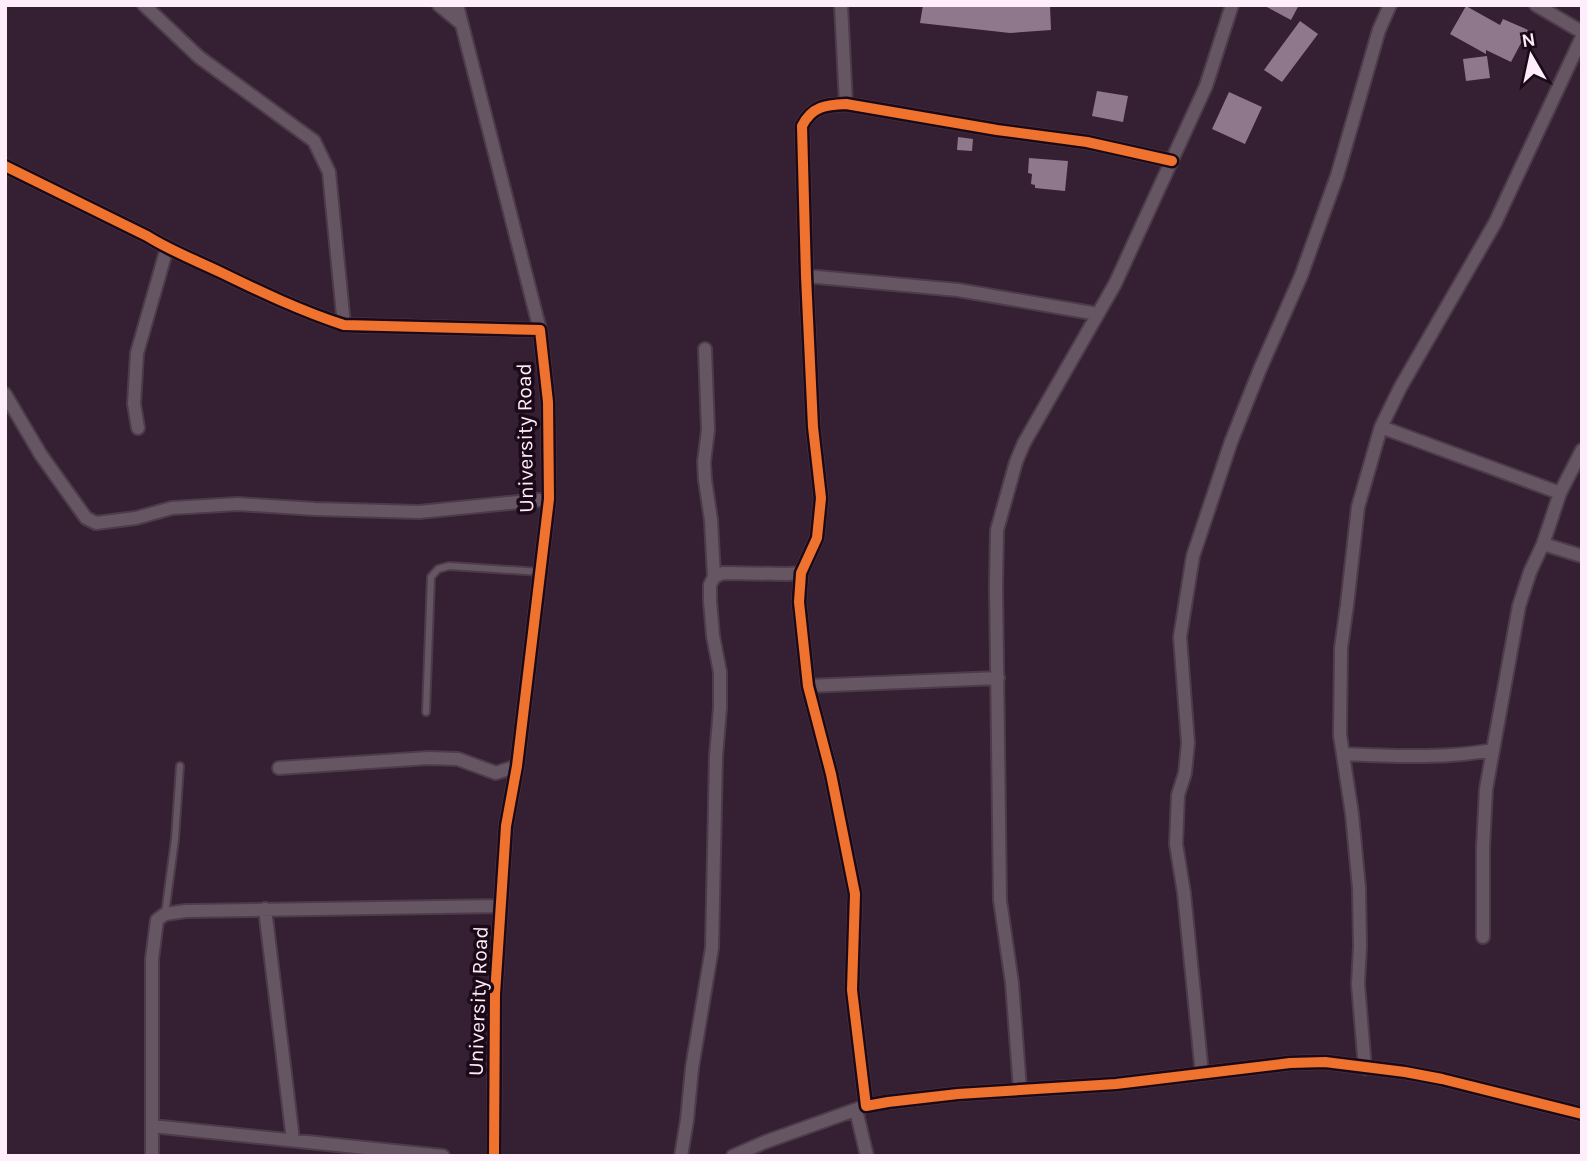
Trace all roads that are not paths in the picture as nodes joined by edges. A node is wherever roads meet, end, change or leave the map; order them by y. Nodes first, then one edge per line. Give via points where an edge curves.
1 (144, 5) edge
2 (439, 5) edge
3 (457, 5) edge
4 (841, 5) edge
5 (1390, 5) edge
6 (1536, 5) edge
7 (1227, 7) edge
8 (462, 24) junction
9 (1582, 34) edge
10 (846, 104) junction
11 (1172, 161) junction
12 (5, 166) edge
13 (167, 248) junction
14 (806, 276) junction
15 (1098, 314) junction
16 (344, 325) junction
17 (540, 330) junction
18 (705, 349) dead end
19 (5, 394) edge
20 (1381, 427) junction
21 (138, 428) dead end
22 (1582, 450) edge
23 (1560, 492) junction
24 (550, 499) junction
25 (1543, 544) junction
26 (1582, 556) edge
27 (541, 572) junction
28 (801, 573) junction
29 (714, 577) junction
30 (998, 678) junction
31 (808, 686) junction
32 (426, 712) dead end
33 (1493, 750) junction
34 (1343, 754) junction
35 (180, 766) dead end
36 (517, 766) junction
37 (279, 768) dead end
38 (500, 906) junction
39 (265, 909) junction
40 (165, 914) junction
41 (1483, 937) dead end
42 (1365, 1068) junction
43 (1202, 1074) junction
44 (1020, 1089) junction
45 (861, 1108) junction
46 (1582, 1114) edge
47 (152, 1126) junction
48 (293, 1140) junction
49 (355, 1151) edge
50 (152, 1156) edge
51 (443, 1156) edge
52 (494, 1156) edge
53 (681, 1156) edge
54 (733, 1156) edge
55 (867, 1156) edge

1 - 16 street via 199,57 314,141 329,172
2 - 8 street
3 - 8 street, University Road
4 - 10 street
5 - 43 street via 1337,176 1236,430 1193,556 1180,637 1188,743 1178,795 1176,844
6 - 9 street
7 - 11 street via 1206,86
8 - 17 street, University Road
9 - 20 street via 1495,223
10 - 11 street via 1087,142
10 - 14 street via 816,109 802,126
11 - 15 street
12 - 13 street
13 - 16 street via 282,302
13 - 21 street via 137,353 134,404
14 - 15 street via 958,290
14 - 28 street via 821,498 817,538
15 - 30 street via 1024,443 1003,506 997,530
16 - 17 street
17 - 24 street, University Road via 548,402
18 - 29 street via 708,430 704,462
19 - 24 street via 41,455 86,518 96,523 172,509 238,504 419,512
20 - 23 street
20 - 34 street via 1358,507 1341,648
22 - 23 street
23 - 25 street
24 - 27 street, University Road
25 - 26 street
25 - 33 street via 1520,606
27 - 32 lane via 449,566 431,576
27 - 36 street, University Road
28 - 29 street via 723,573
28 - 31 street via 799,602
29 - 53 street via 710,601 720,708 712,948
30 - 31 street
30 - 44 street via 1000,900
31 - 45 street via 855,894 852,990
33 - 34 street via 1422,757
33 - 41 street via 1486,789
34 - 42 street via 1359,888
35 - 40 lane
36 - 37 street via 496,774 458,759 429,758
36 - 38 street, University Road via 506,826
38 - 39 street
38 - 52 street, University Road
39 - 40 street
39 - 48 street
40 - 47 street via 157,920 152,959
42 - 43 street via 1290,1063
42 - 46 street via 1443,1079
43 - 44 street
44 - 45 street via 915,1098
45 - 54 street
45 - 55 street
47 - 48 street
47 - 50 street
48 - 49 street
49 - 51 street

